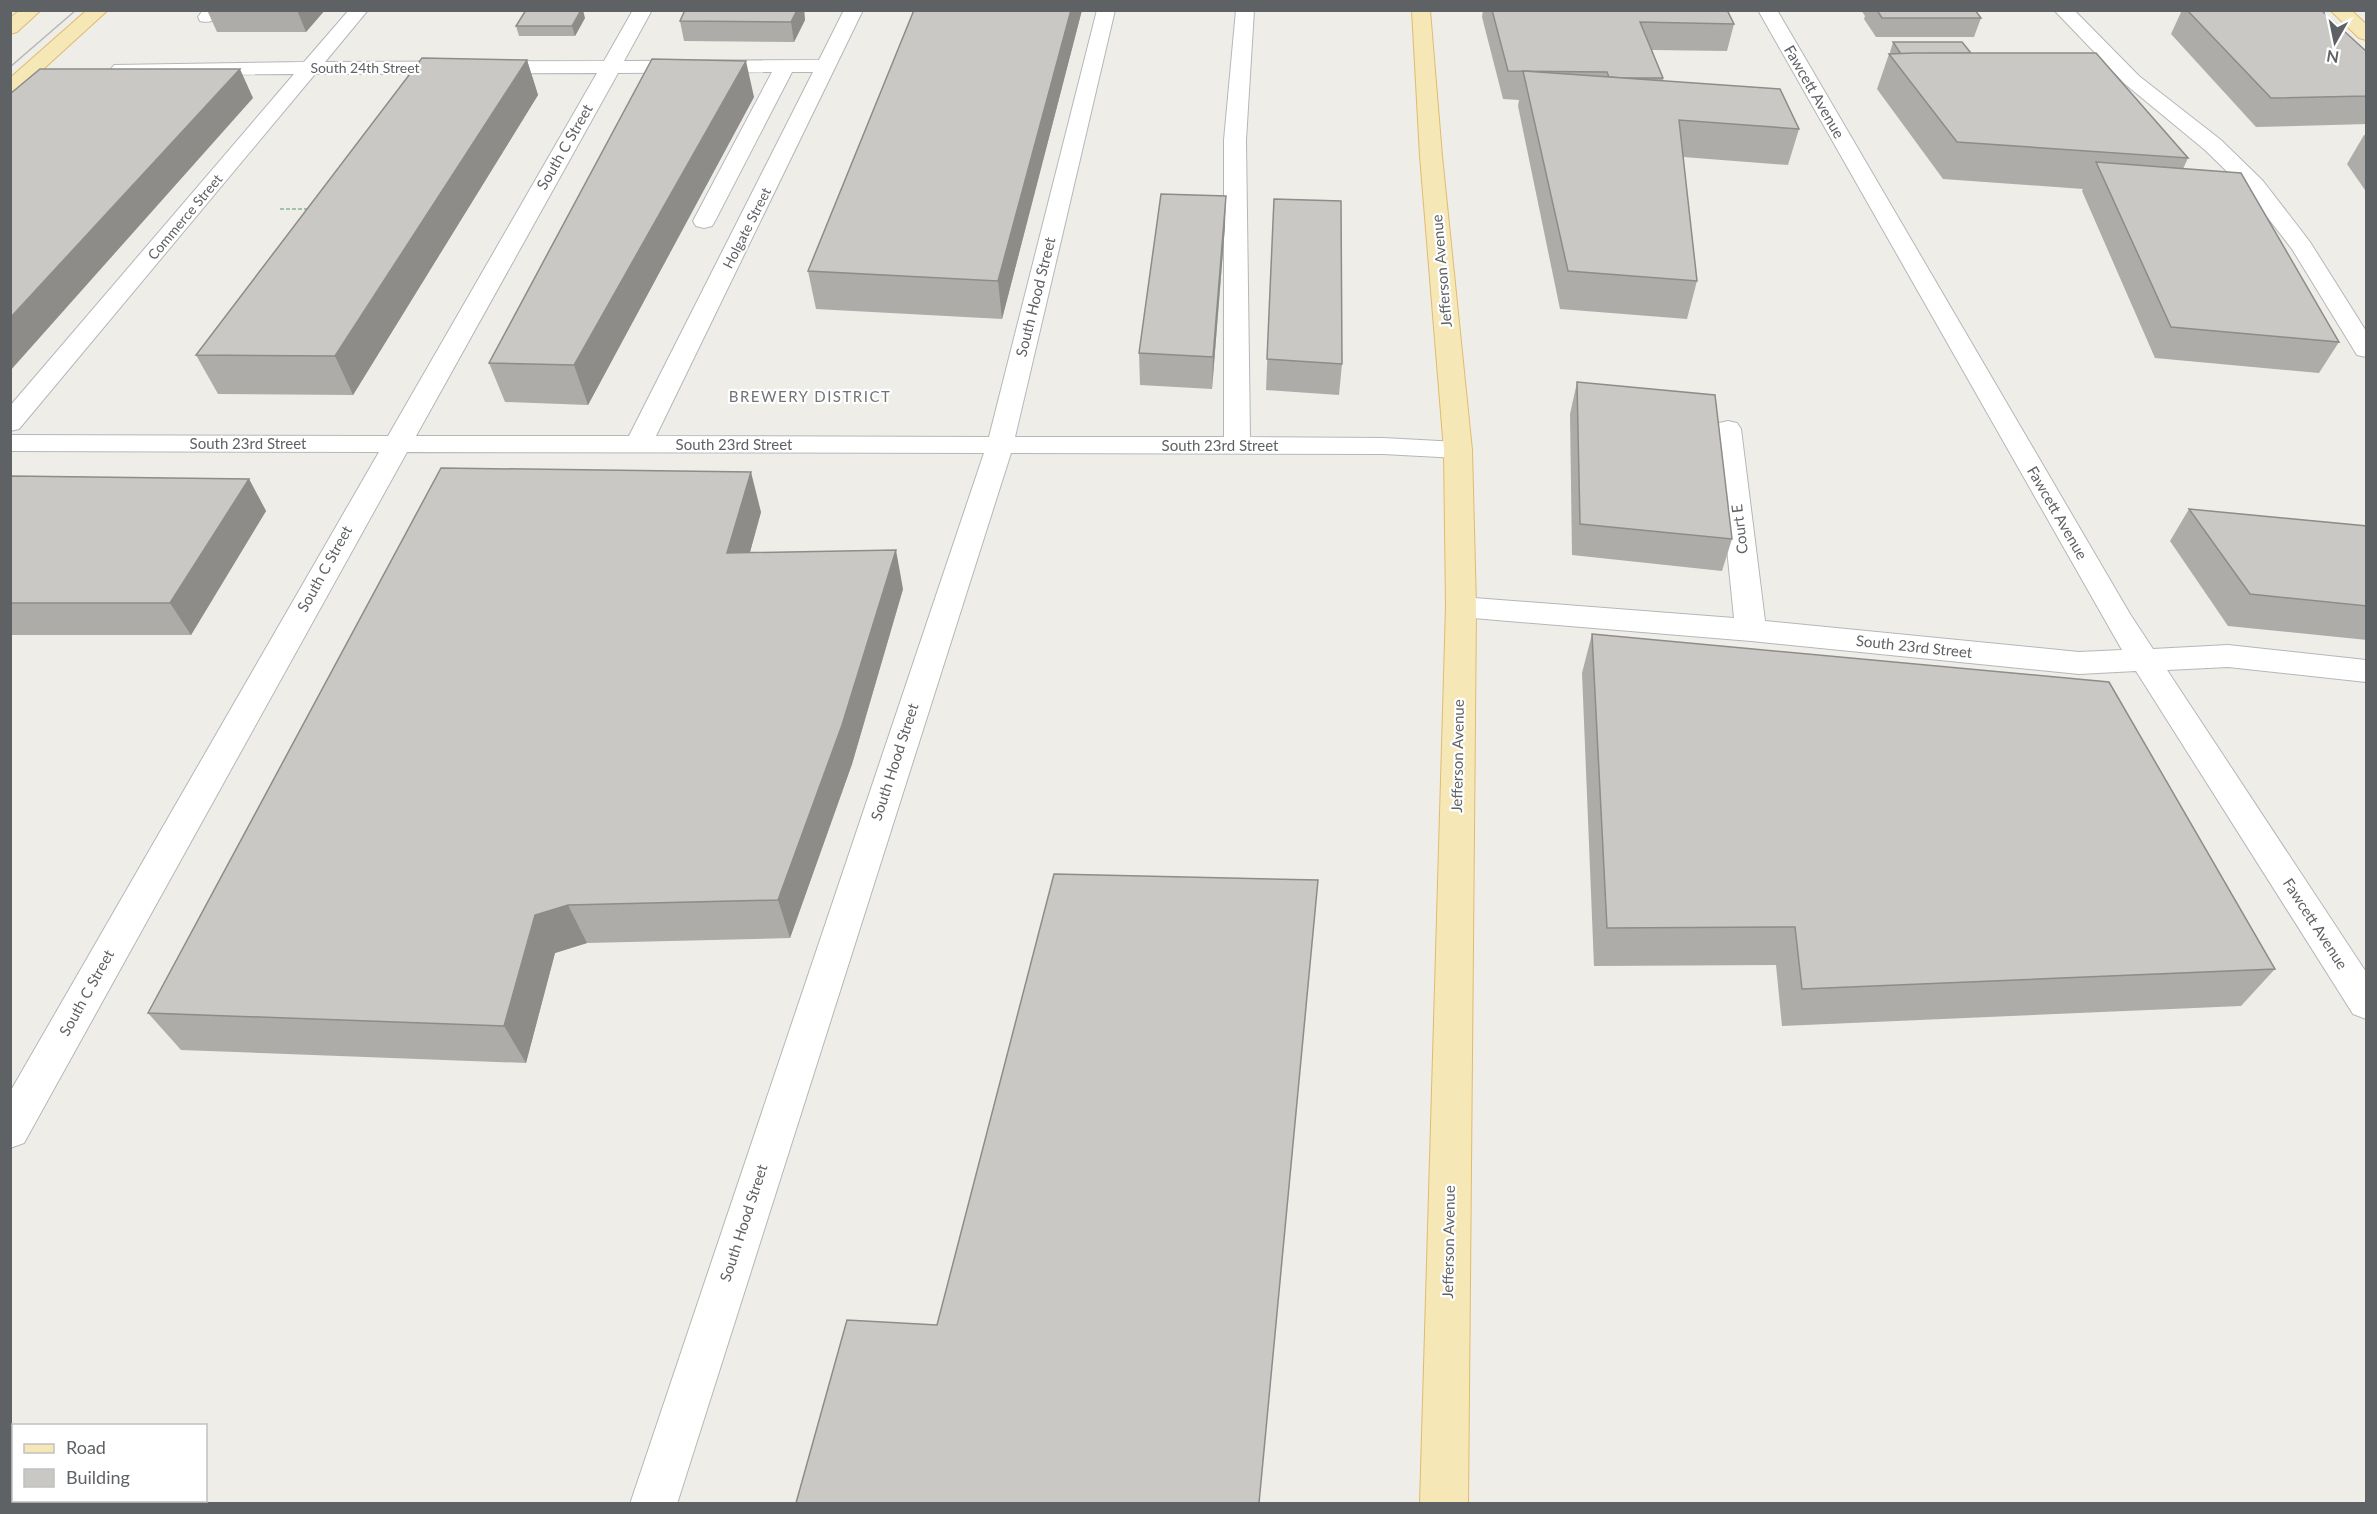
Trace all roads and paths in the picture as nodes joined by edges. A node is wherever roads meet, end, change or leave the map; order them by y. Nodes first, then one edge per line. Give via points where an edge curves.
1 (32, 10) edge
2 (99, 10) edge
3 (359, 10) edge
4 (643, 10) edge
5 (854, 10) edge
6 (1106, 10) edge
7 (1245, 10) edge
8 (1421, 10) edge
9 (1767, 10) edge
10 (2063, 10) edge
11 (2339, 10) edge
12 (10, 28) edge
13 (2367, 34) edge
14 (828, 66) junction
15 (610, 67) junction
16 (785, 67) junction
17 (10, 69) edge
18 (33, 69) junction
19 (64, 69) edge
20 (96, 69) edge
21 (310, 69) junction
22 (10, 89) edge
23 (280, 209) dead end
24 (317, 209) edge
25 (705, 221) dead end
26 (2367, 350) edge
27 (10, 423) edge
28 (1728, 429) dead end
29 (10, 443) edge
30 (396, 444) junction
31 (638, 445) junction
32 (1000, 445) junction
33 (1237, 446) junction
34 (1458, 450) junction
35 (1461, 607) junction
36 (1751, 630) junction
37 (2145, 660) junction
38 (2367, 671) edge
39 (2367, 1004) edge
40 (10, 1130) edge
41 (653, 1503) edge
42 (1444, 1503) edge

1 - 12 main road
2 - 18 main road
3 - 21 street, Commerce Street
4 - 15 street, South C Street
5 - 14 street, Holgate Street
6 - 32 street, South Hood Street
7 - 33 street via 1235,140
8 - 34 main road, Jefferson Avenue
9 - 37 street, Fawcett Avenue
10 - 26 street via 2132,80 2213,145 2255,186 2302,247
11 - 13 main road
14 - 16 street, South 24th Street
14 - 31 street, Holgate Street
15 - 16 street, South 24th Street
15 - 21 street, South 24th Street
15 - 30 street, South C Street
16 - 25 street
17 - 18 main road
18 - 19 street
18 - 22 main road
20 - 21 street, South 24th Street
21 - 27 street, Commerce Street
23 - 24 path
28 - 36 street, Court E
29 - 30 street, South 23rd Street
30 - 31 street, South 23rd Street
30 - 40 street, South C Street
31 - 32 street, South 23rd Street
32 - 33 street, South 23rd Street
32 - 41 street, South Hood Street
33 - 34 street, South 23rd Street
34 - 35 main road, Jefferson Avenue
35 - 36 street, South 23rd Street
35 - 42 main road, Jefferson Avenue
36 - 37 street, South 23rd Street via 2062,662
37 - 38 street, South 23rd Street via 2228,656
37 - 39 street, Fawcett Avenue

